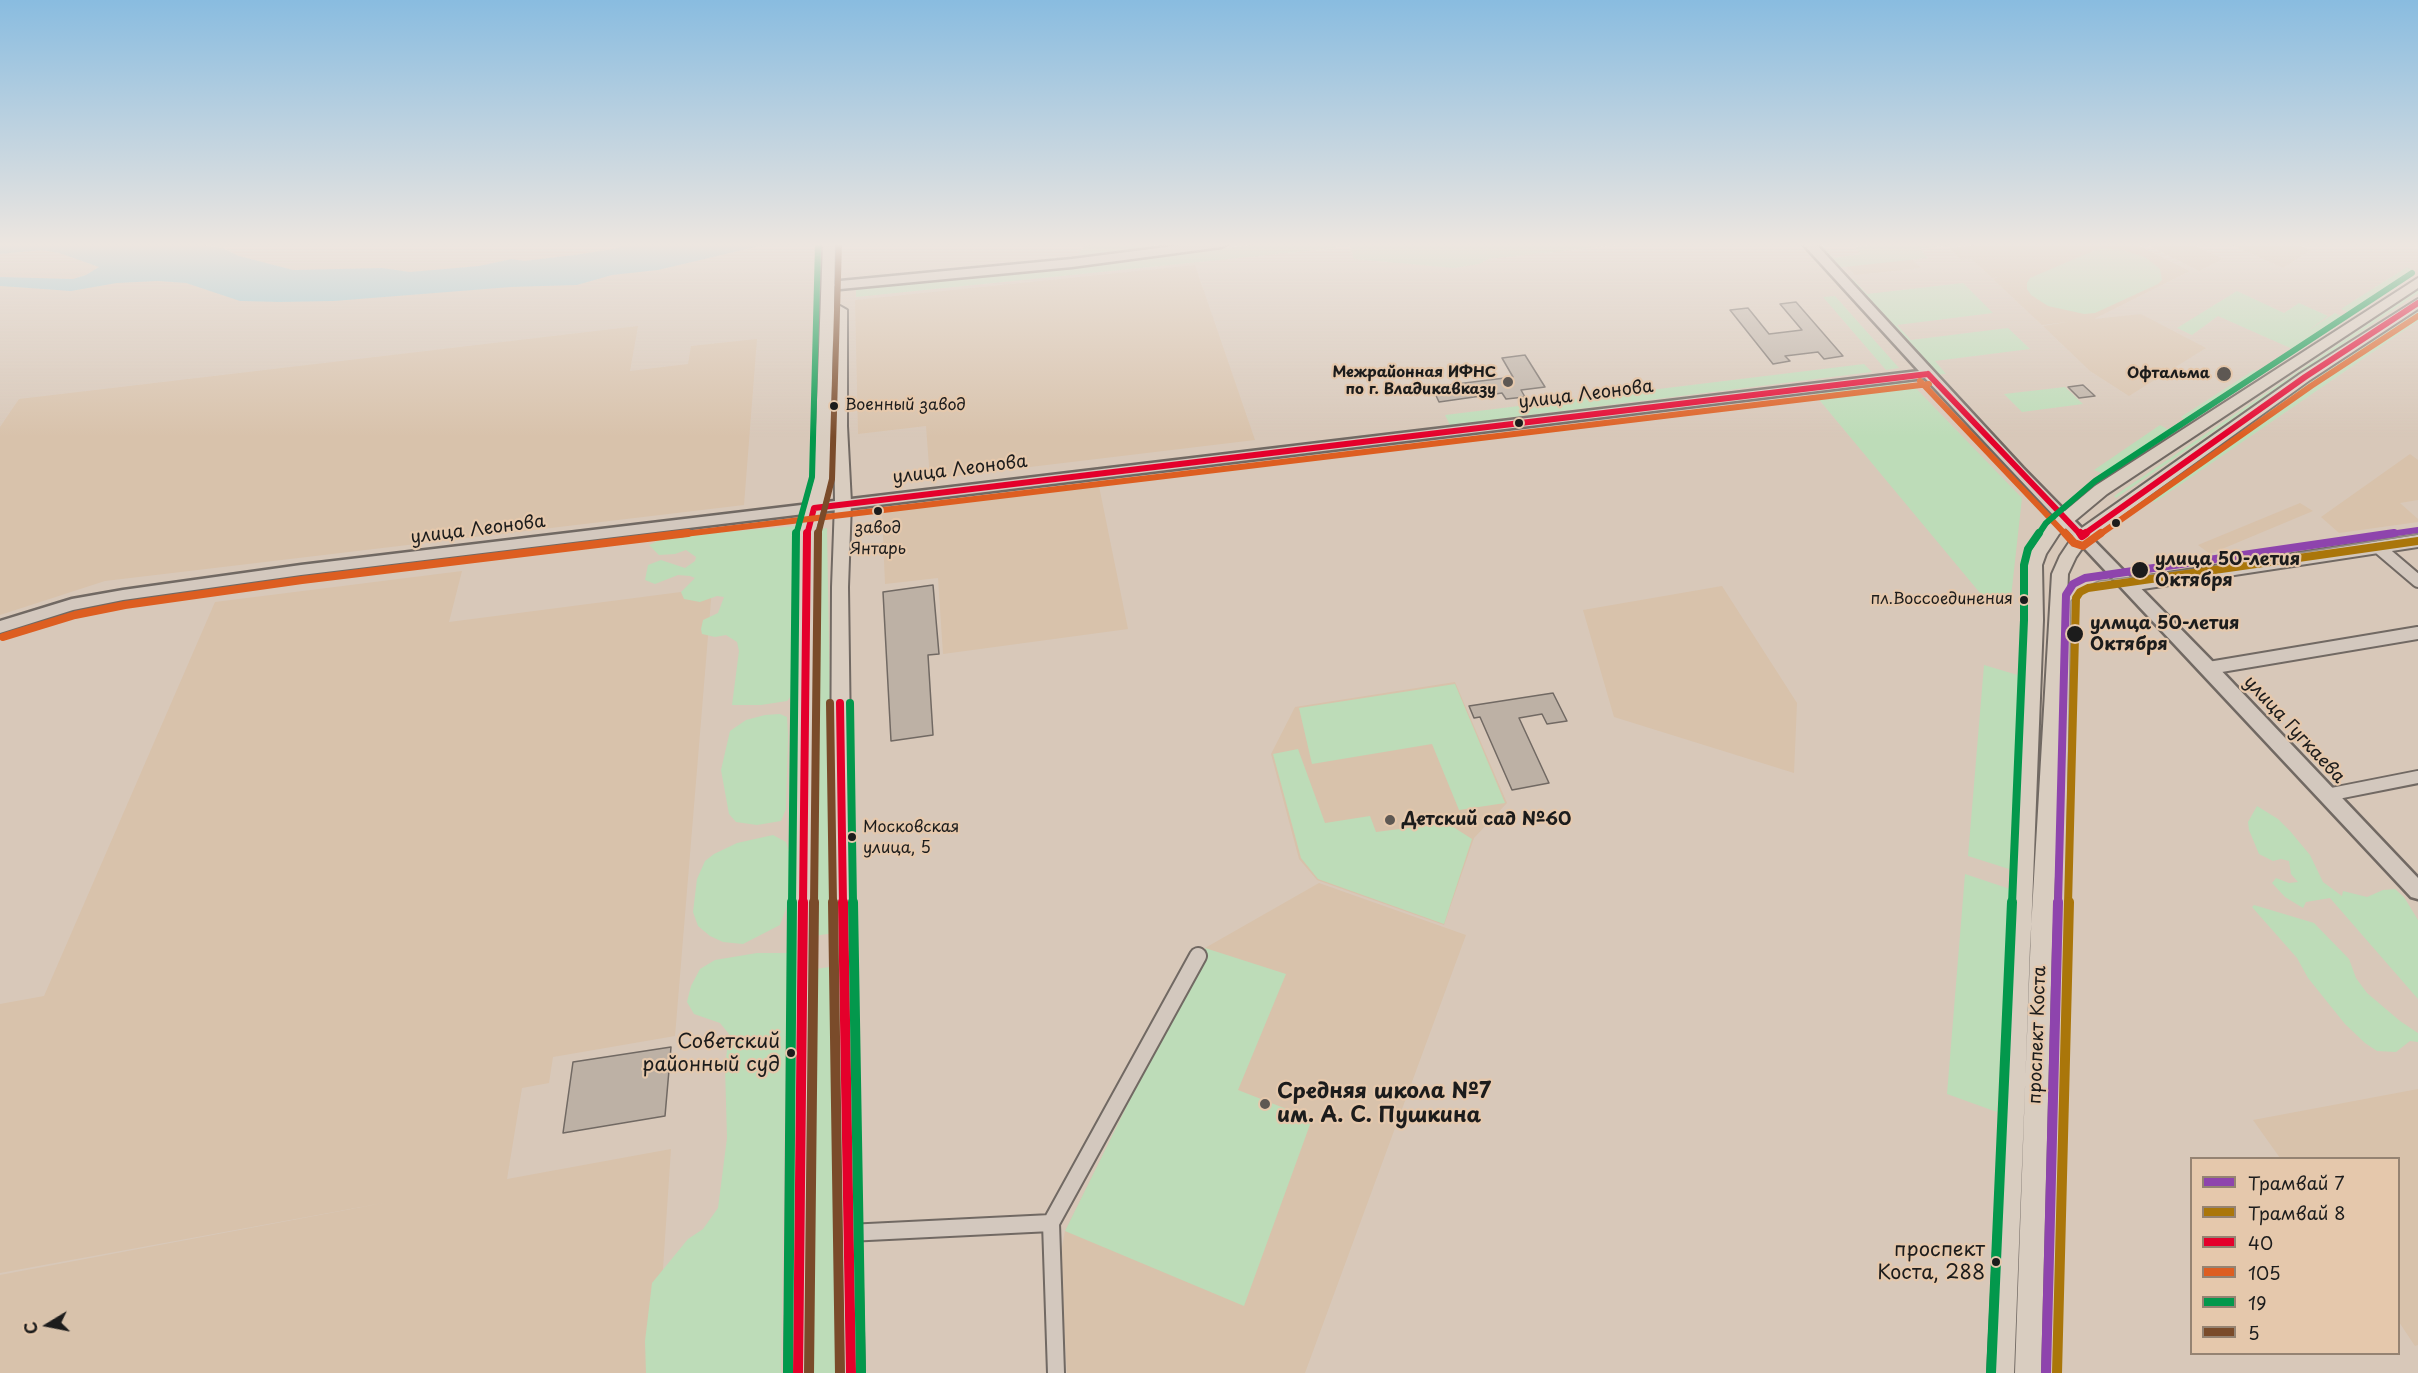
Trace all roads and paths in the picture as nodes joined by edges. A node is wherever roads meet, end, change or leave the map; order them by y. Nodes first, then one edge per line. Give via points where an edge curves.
1 (827, 308) edge
2 (840, 308) edge
3 (1868, 308) edge
4 (2378, 308) edge
5 (2410, 308) edge
6 (1929, 374) junction
7 (843, 503) junction
8 (814, 508) junction
9 (2066, 518) junction
10 (2082, 536) junction
11 (2418, 541) edge
12 (2378, 547) junction
13 (2418, 581) edge
14 (2129, 585) junction
15 (0, 627) edge
16 (2418, 633) edge
17 (2209, 668) junction
18 (2418, 777) edge
19 (2327, 795) junction
20 (2418, 891) edge
21 (1198, 956) dead end
22 (1051, 1223) junction
23 (849, 1233) junction
24 (798, 1373) edge
25 (851, 1373) edge
26 (1056, 1373) edge
27 (2001, 1373) edge
28 (2028, 1373) edge

1 - 8 main road via 822,480
2 - 7 main road
3 - 6 street
4 - 9 main road, проспект Коста via 2101,490
5 - 10 main road, проспект Коста via 2305,377
6 - 7 street, улица Леонова
6 - 9 street
7 - 8 street, улица Леонова
7 - 23 main road via 841,812
8 - 15 street, улица Леонова via 123,595 72,605
8 - 24 main road via 807,532
9 - 10 street, улица Гугкаева
9 - 27 main road, проспект Коста via 2046,538 2034,564
10 - 14 street, улица Гугкаева
10 - 28 main road, проспект Коста via 2060,574 2059,588 2041,946
11 - 12 street
12 - 13 street
12 - 14 street
14 - 17 street, улица Гугкаева
16 - 17 street
17 - 19 street, улица Гугкаева
18 - 19 street
19 - 20 street, улица Гугкаева
21 - 22 street
22 - 23 street
22 - 26 street
23 - 25 main road

